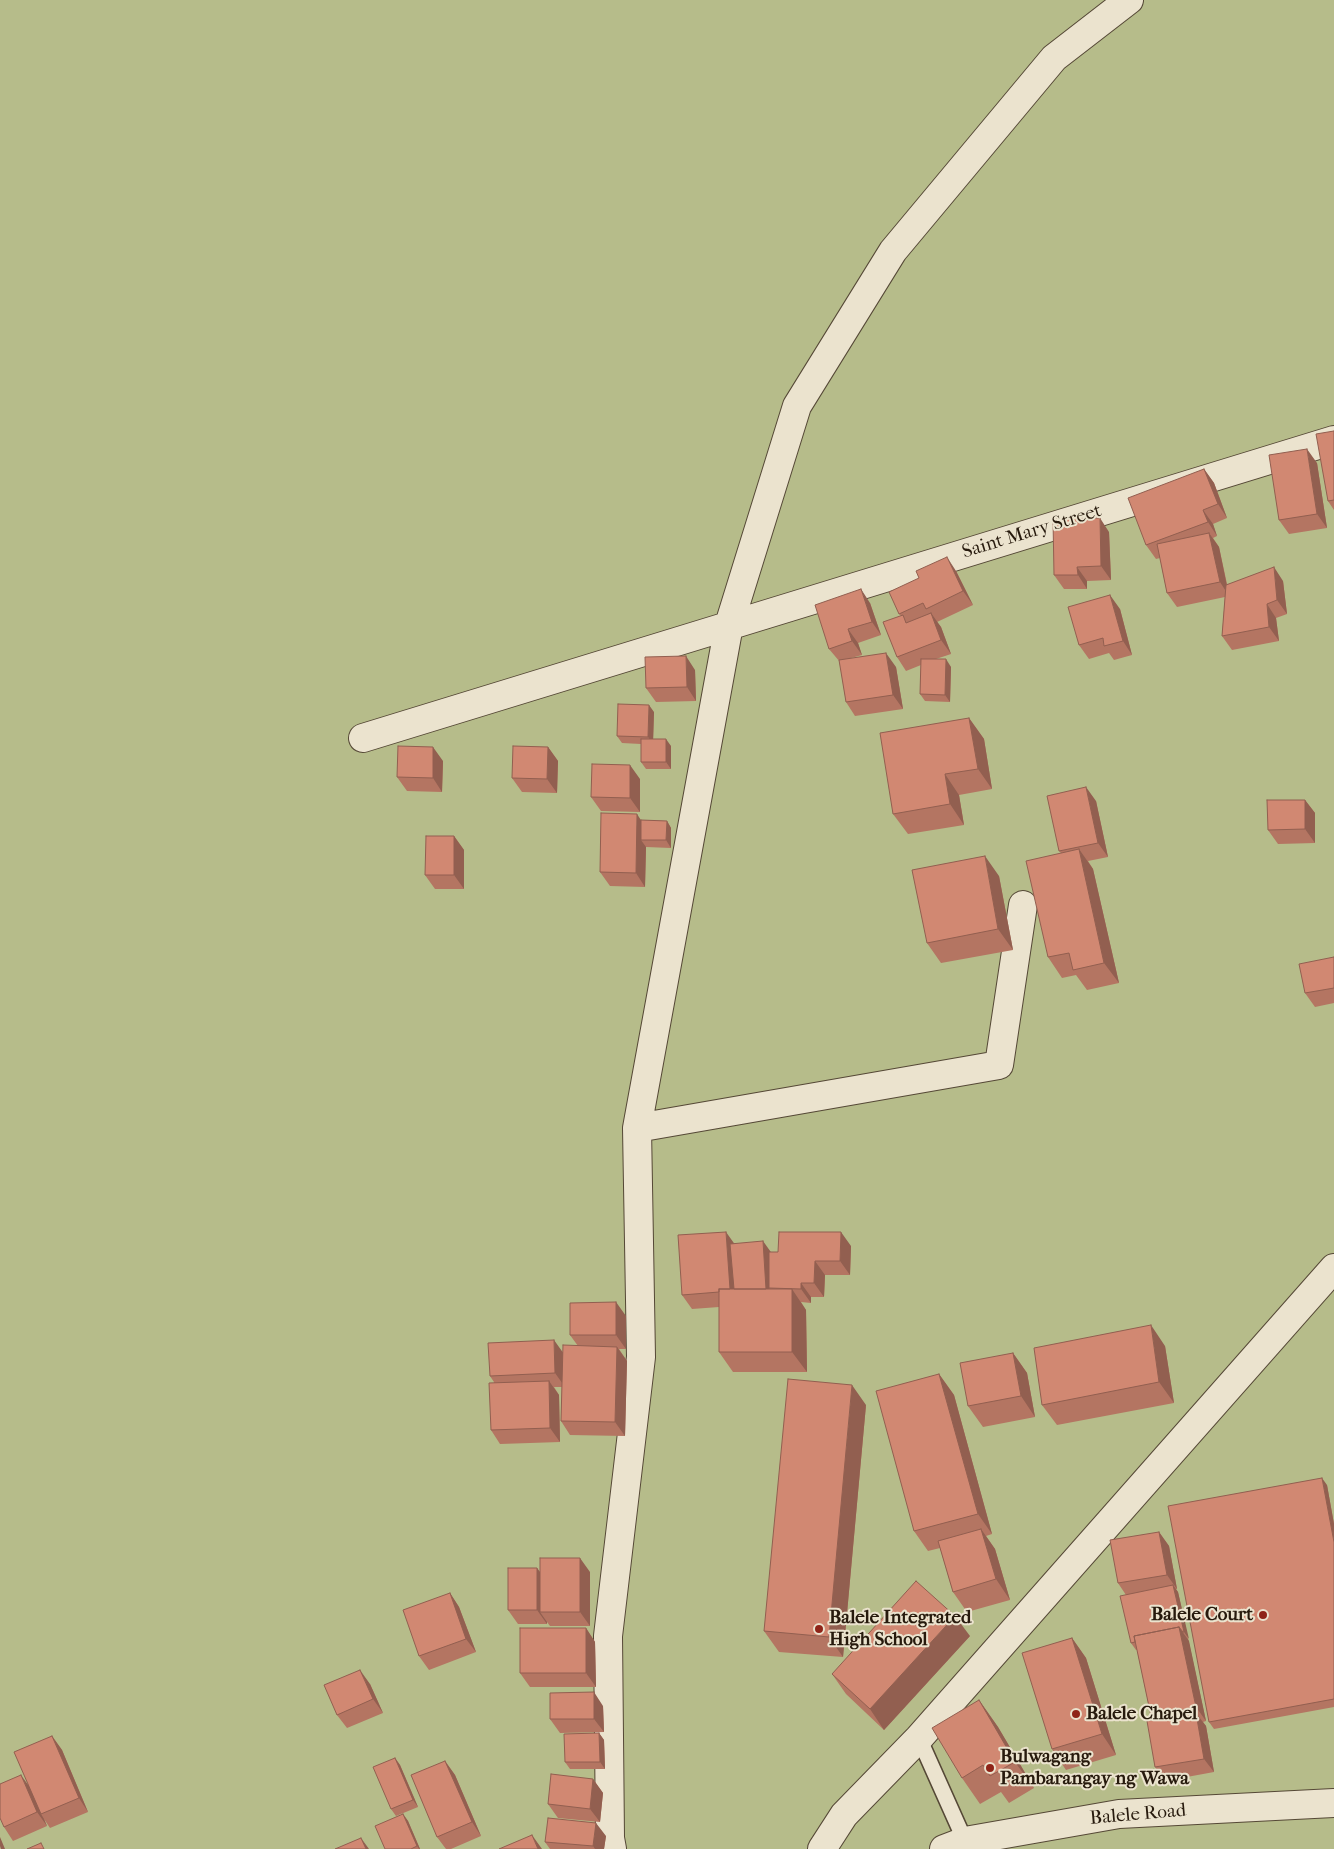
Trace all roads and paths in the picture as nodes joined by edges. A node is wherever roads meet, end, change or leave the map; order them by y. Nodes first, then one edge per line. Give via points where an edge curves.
1 (1129, 0) edge
2 (1334, 440) edge
3 (729, 625) junction
4 (364, 738) dead end
5 (1024, 905) dead end
6 (637, 1128) junction
7 (1334, 1268) edge
8 (919, 1738) junction
9 (1334, 1803) edge
10 (955, 1845) edge
11 (612, 1849) edge
12 (822, 1849) edge

1 - 3 street via 1054,58 893,251 797,406
2 - 3 street, Saint Mary Street
3 - 4 street, Saint Mary Street
3 - 6 street
5 - 6 street via 999,1065
6 - 11 street via 641,1357 608,1636
7 - 8 street
8 - 10 lane
8 - 12 street via 844,1815
9 - 10 street, Balele Road via 1119,1814

